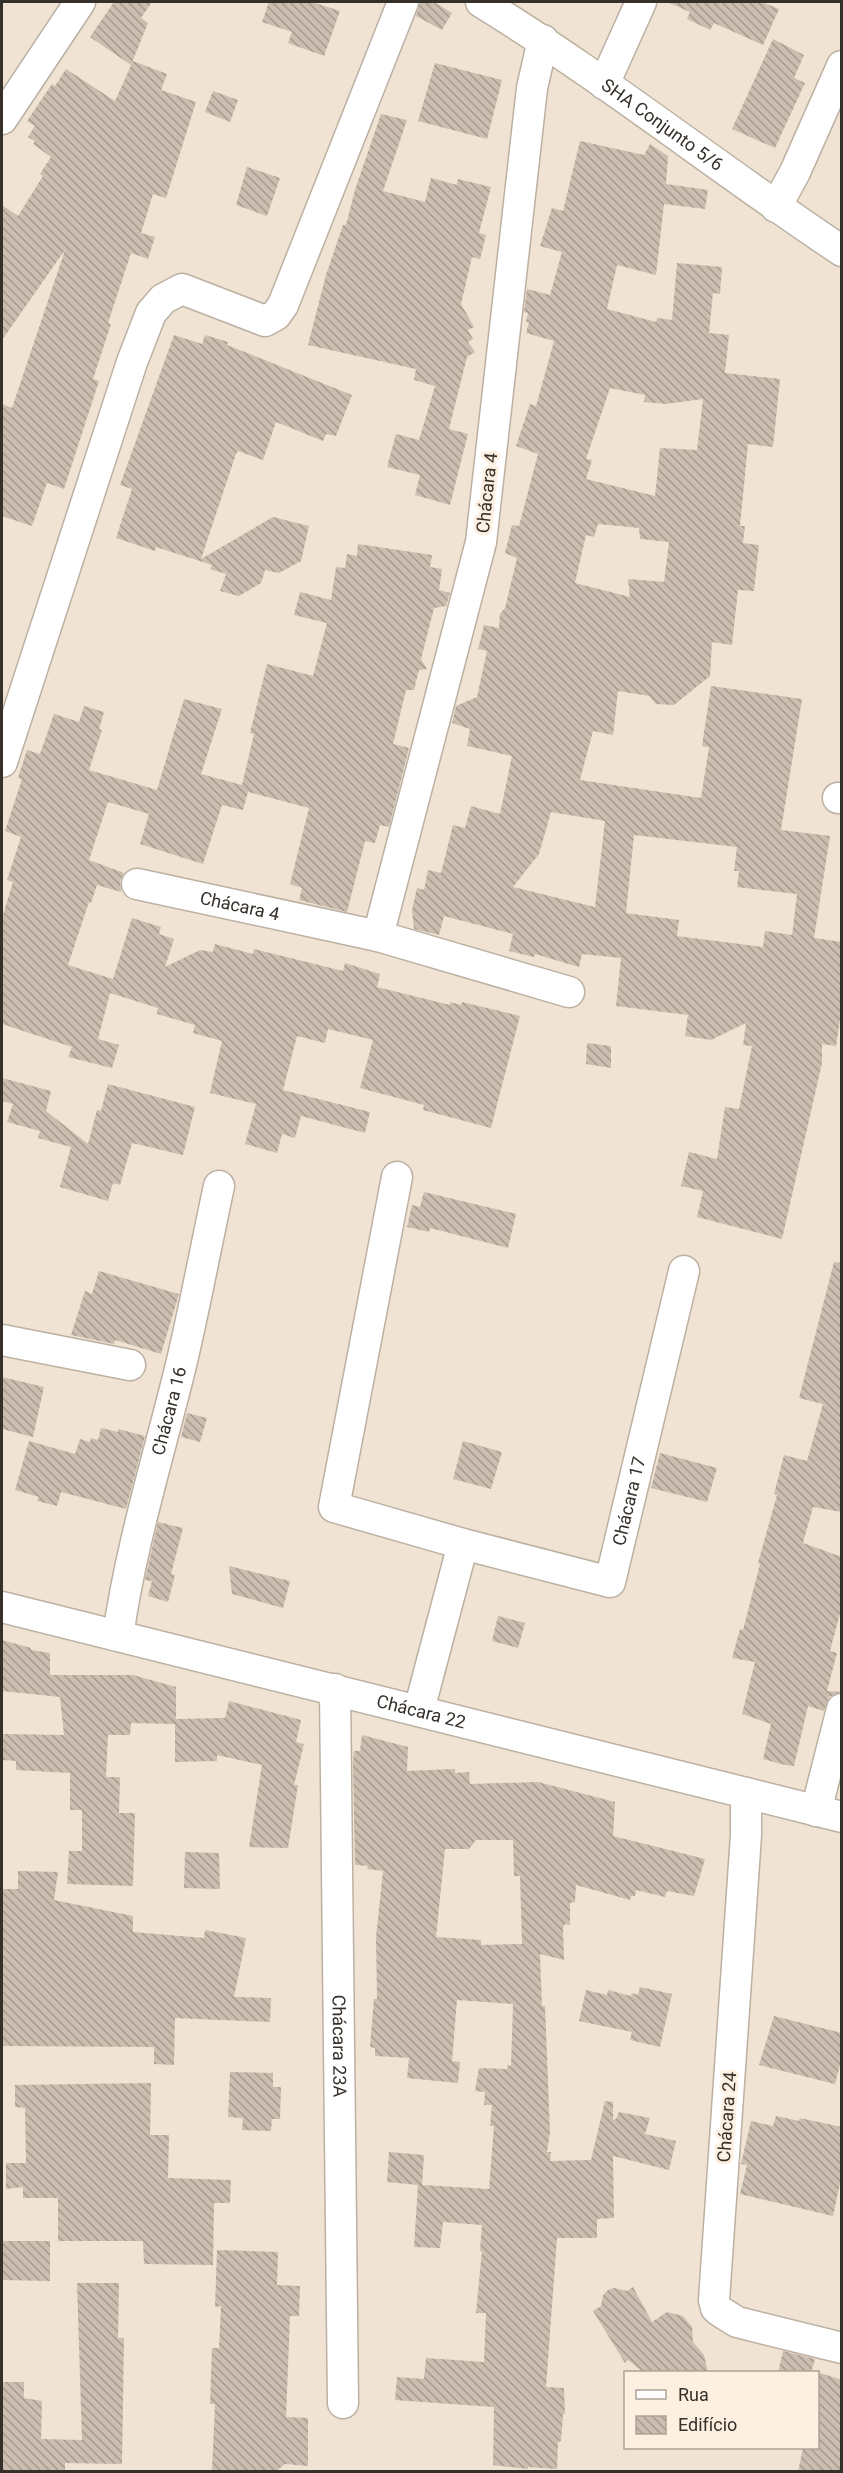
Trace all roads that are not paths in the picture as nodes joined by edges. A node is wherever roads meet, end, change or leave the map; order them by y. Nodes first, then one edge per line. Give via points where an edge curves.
1 (80, 2) edge
2 (403, 2) edge
3 (481, 2) edge
4 (641, 2) edge
5 (543, 40) junction
6 (842, 66) edge
7 (604, 84) junction
8 (2, 118) edge
9 (776, 207) junction
10 (842, 251) edge
11 (2, 762) edge
12 (137, 884) dead end
13 (378, 936) junction
14 (569, 992) dead end
15 (397, 1177) dead end
16 (219, 1186) dead end
17 (684, 1271) dead end
18 (2, 1340) edge
19 (130, 1365) dead end
20 (463, 1544) junction
21 (2, 1607) edge
22 (118, 1636) junction
23 (335, 1689) junction
24 (842, 1709) edge
25 (418, 1710) junction
26 (747, 1793) junction
27 (829, 1814) edge
28 (842, 2348) edge
29 (343, 2403) dead end

1 - 8 street
2 - 11 street via 276,315 265,321 182,289 163,298 151,313
3 - 5 street, SHA Conjunto 5/6
4 - 7 street
5 - 7 street, SHA Conjunto 5/6
5 - 13 street, Chácara 4 via 532,88 481,542
6 - 9 street
7 - 9 street, SHA Conjunto 5/6
9 - 10 street, SHA Conjunto 5/6
12 - 13 street, Chácara 4
13 - 14 street, Chácara 4
15 - 20 street, Chácara 17 via 334,1507
16 - 22 street, Chácara 16 via 181,1364 123,1600
17 - 20 street, Chácara 17 via 610,1582
18 - 19 street
20 - 25 street
21 - 22 street, Chácara 22
22 - 23 street, Chácara 22
23 - 25 street, Chácara 22
23 - 29 street, Chácara 23A
24 - 27 street
25 - 26 street, Chácara 22
26 - 27 street, Chácara 22
26 - 28 street, Chácara 24 via 714,2300 716,2308 737,2322

